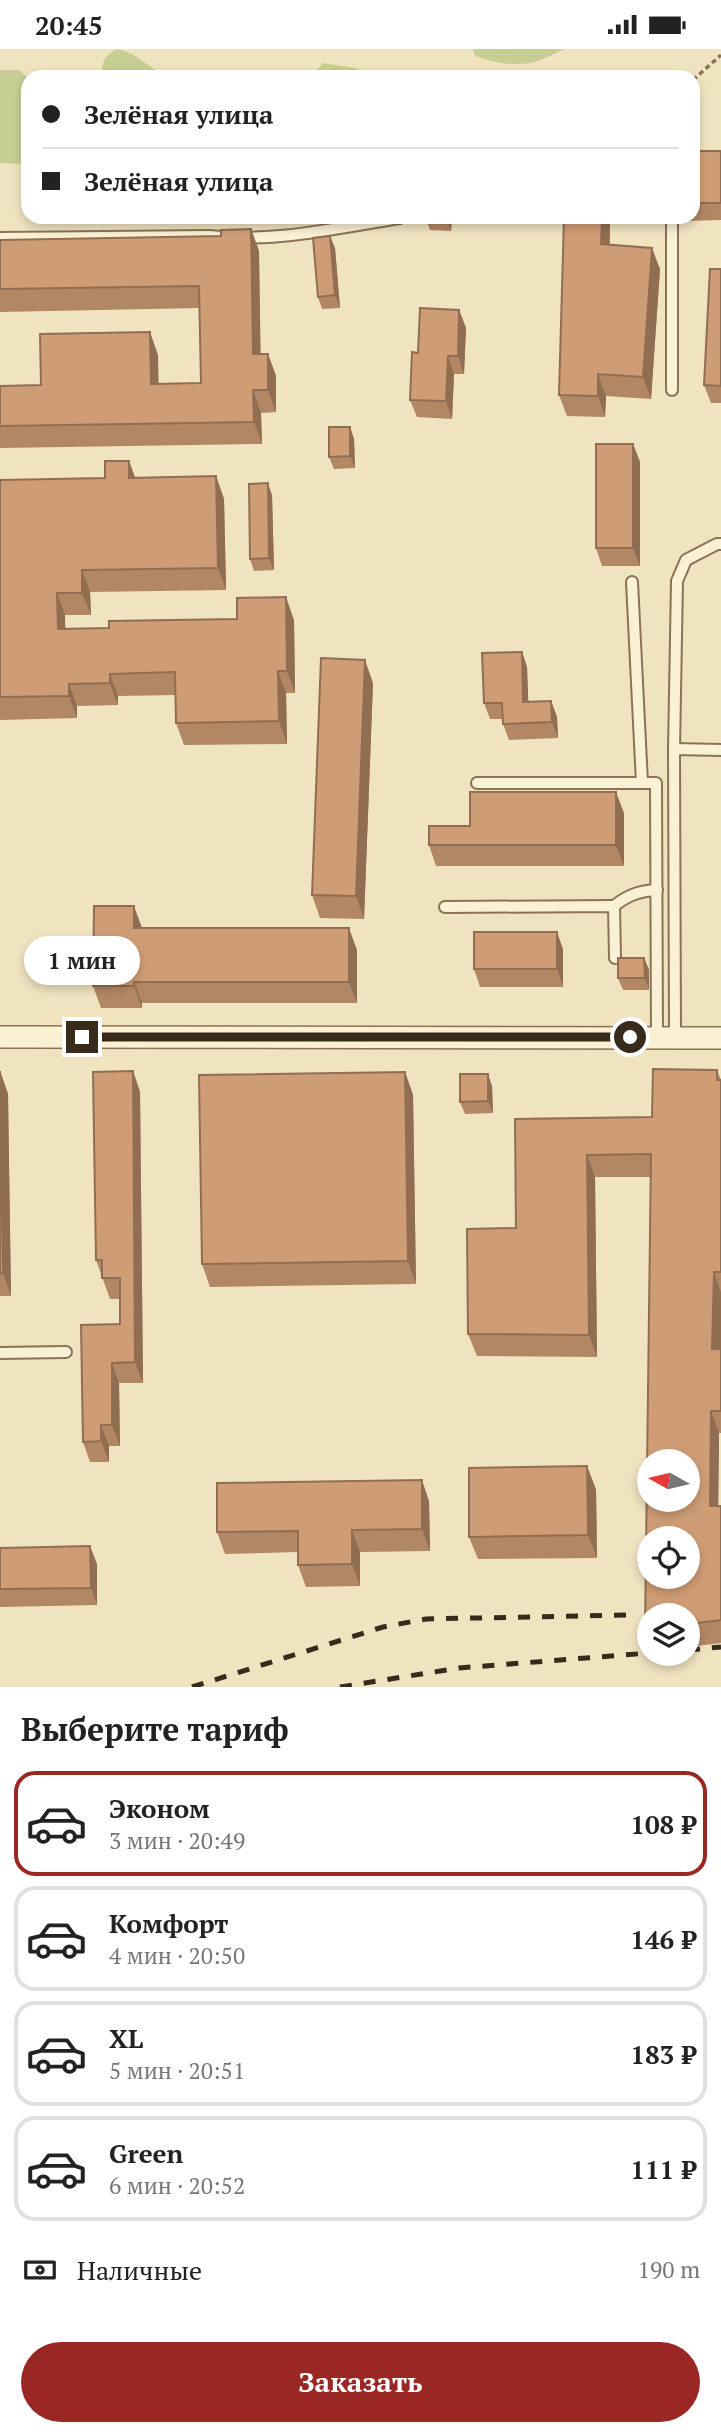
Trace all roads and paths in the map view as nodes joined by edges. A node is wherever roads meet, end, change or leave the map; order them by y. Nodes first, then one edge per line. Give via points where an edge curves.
1 (721, 55) edge
2 (700, 76) edge
3 (349, 224) edge
4 (672, 224) edge
5 (0, 238) edge
6 (672, 390) dead end
7 (721, 544) edge
8 (632, 582) dead end
9 (674, 749) junction
10 (721, 750) edge
11 (477, 783) dead end
12 (642, 783) junction
13 (657, 890) junction
14 (445, 907) dead end
15 (614, 907) junction
16 (615, 958) edge
17 (0, 1037) edge
18 (666, 1037) junction
19 (721, 1038) edge
20 (66, 1352) dead end
21 (0, 1353) edge

1 - 2 path
3 - 5 lane via 269,238
4 - 6 lane
7 - 9 lane via 686,560 677,581
8 - 12 lane
9 - 10 lane
9 - 18 lane
11 - 12 lane
12 - 13 lane via 656,783
13 - 15 lane via 639,891
13 - 18 lane
14 - 15 lane
15 - 16 lane
17 - 18 street
18 - 19 street
20 - 21 lane

